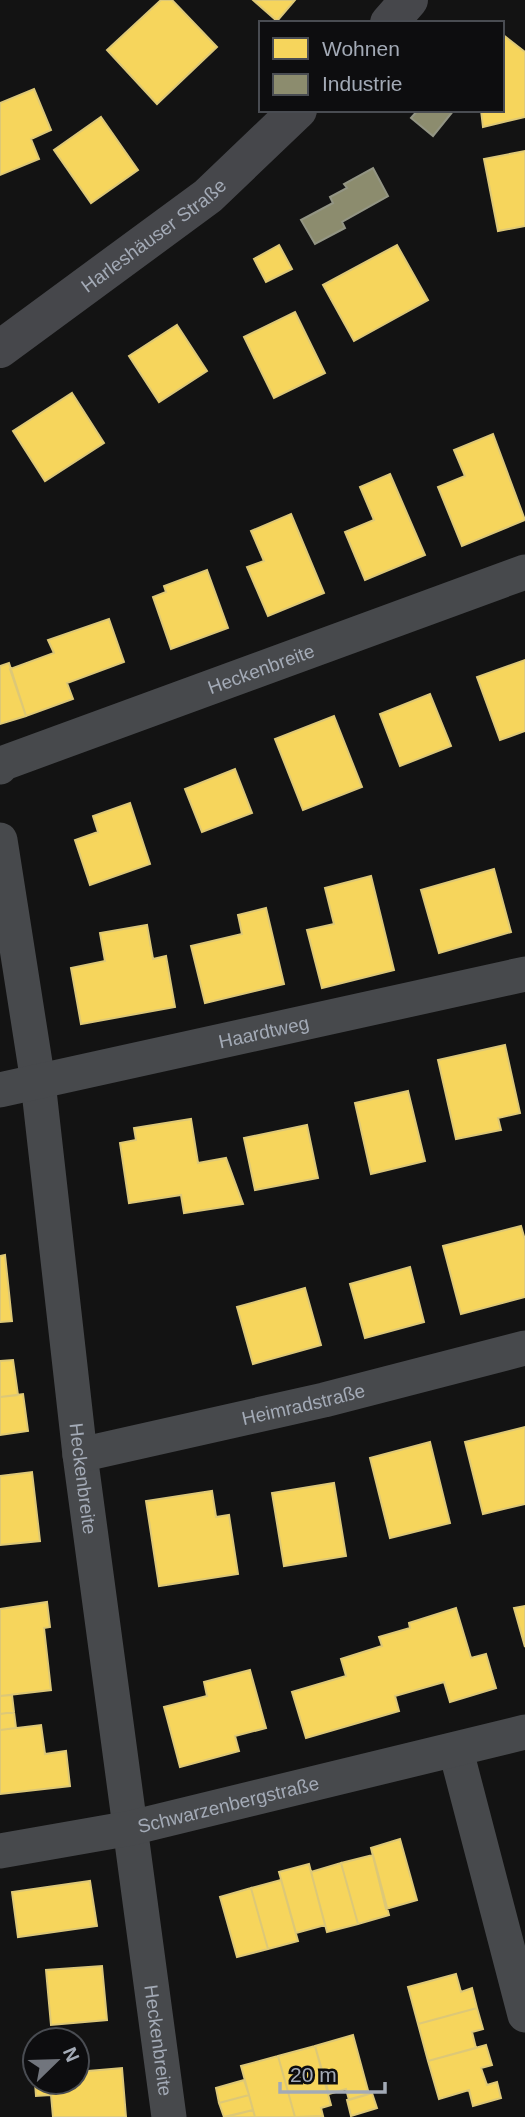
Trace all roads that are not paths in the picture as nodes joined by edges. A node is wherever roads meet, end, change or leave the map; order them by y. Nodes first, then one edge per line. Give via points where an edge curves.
1 (410, 0) edge
2 (391, 21) edge
3 (296, 112) edge
4 (0, 349) edge
5 (525, 572) edge
6 (0, 767) edge
7 (0, 840) edge
8 (525, 974) edge
9 (38, 1082) junction
10 (0, 1090) edge
11 (525, 1348) edge
12 (80, 1455) junction
13 (525, 1732) edge
14 (456, 1751) junction
15 (131, 1828) junction
16 (0, 1852) edge
17 (525, 2015) edge
18 (169, 2117) edge

1 - 2 main road
3 - 4 main road, Harleshäuser Straße via 208,196
5 - 6 street, Heckenbreite
7 - 9 street, Heckenbreite
8 - 9 street, Haardtweg
9 - 10 street, Haardtweg
9 - 12 street, Heckenbreite
11 - 12 street, Heimradstraße via 324,1400
12 - 15 street, Heckenbreite
13 - 14 street, Schwarzenbergstraße
14 - 15 street, Schwarzenbergstraße
14 - 17 street
15 - 16 street, Schwarzenbergstraße
15 - 18 street, Heckenbreite

